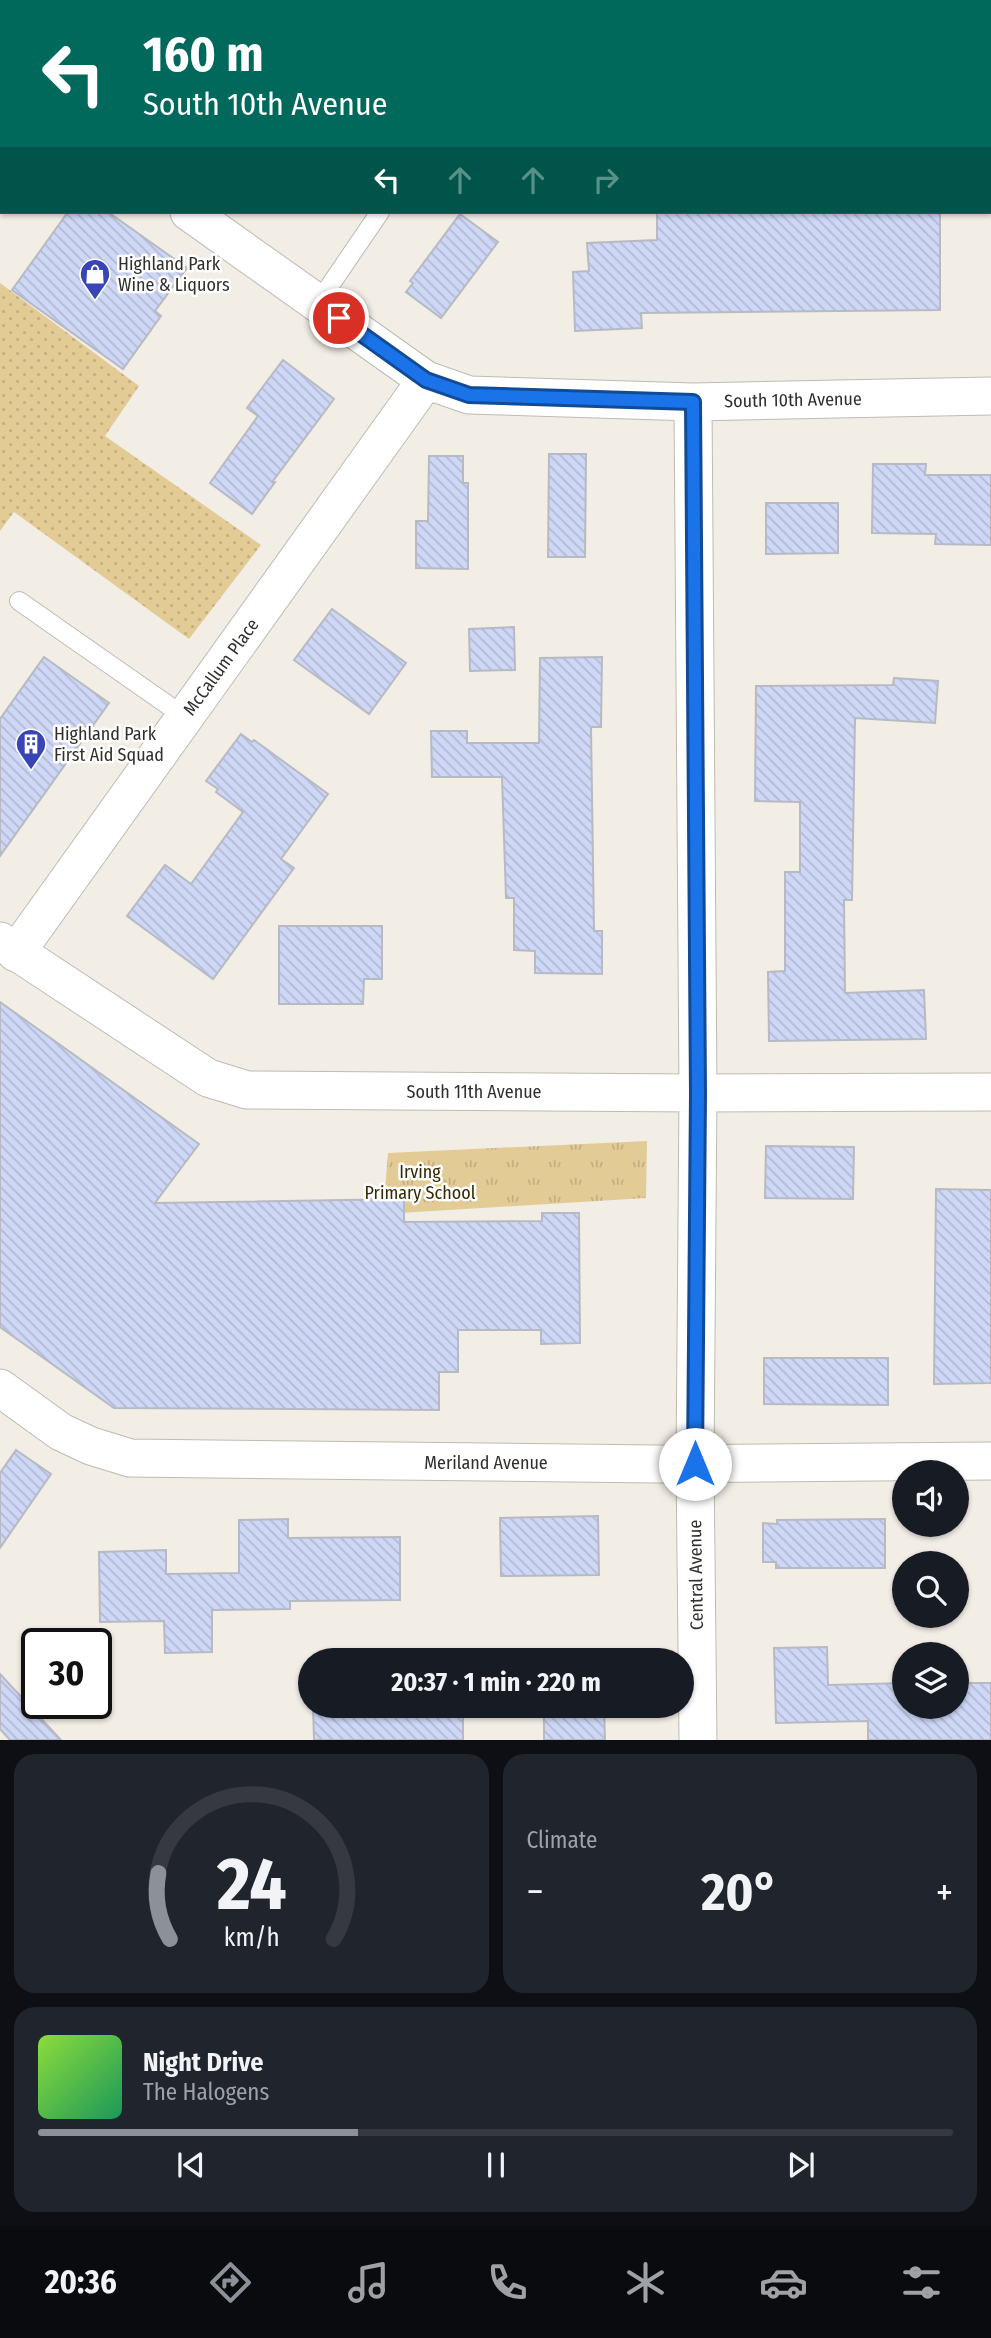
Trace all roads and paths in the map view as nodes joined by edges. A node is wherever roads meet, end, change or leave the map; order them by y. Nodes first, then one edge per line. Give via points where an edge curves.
1 (192, 214) edge
2 (379, 214) edge
3 (318, 303) junction
4 (426, 380) junction
5 (991, 396) edge
6 (693, 402) junction
7 (19, 601) dead end
8 (185, 717) junction
9 (8, 947) edge
10 (991, 1092) edge
11 (698, 1093) junction
12 (0, 1388) edge
13 (991, 1461) edge
14 (695, 1464) junction
15 (698, 1740) edge

1 - 3 street, South 10th Avenue
2 - 3 lane
3 - 4 street, South 10th Avenue
4 - 6 street, South 10th Avenue via 469,395
4 - 8 street, McCallum Place
5 - 6 street, South 10th Avenue
6 - 11 street, Central Avenue
7 - 8 lane
8 - 9 street, McCallum Place
9 - 11 street, South 11th Avenue via 208,1078 247,1090
10 - 11 street, South 11th Avenue
11 - 14 street, Central Avenue
12 - 14 street, Meriland Avenue via 61,1432 130,1458
13 - 14 street, Meriland Avenue
14 - 15 street, Central Avenue

